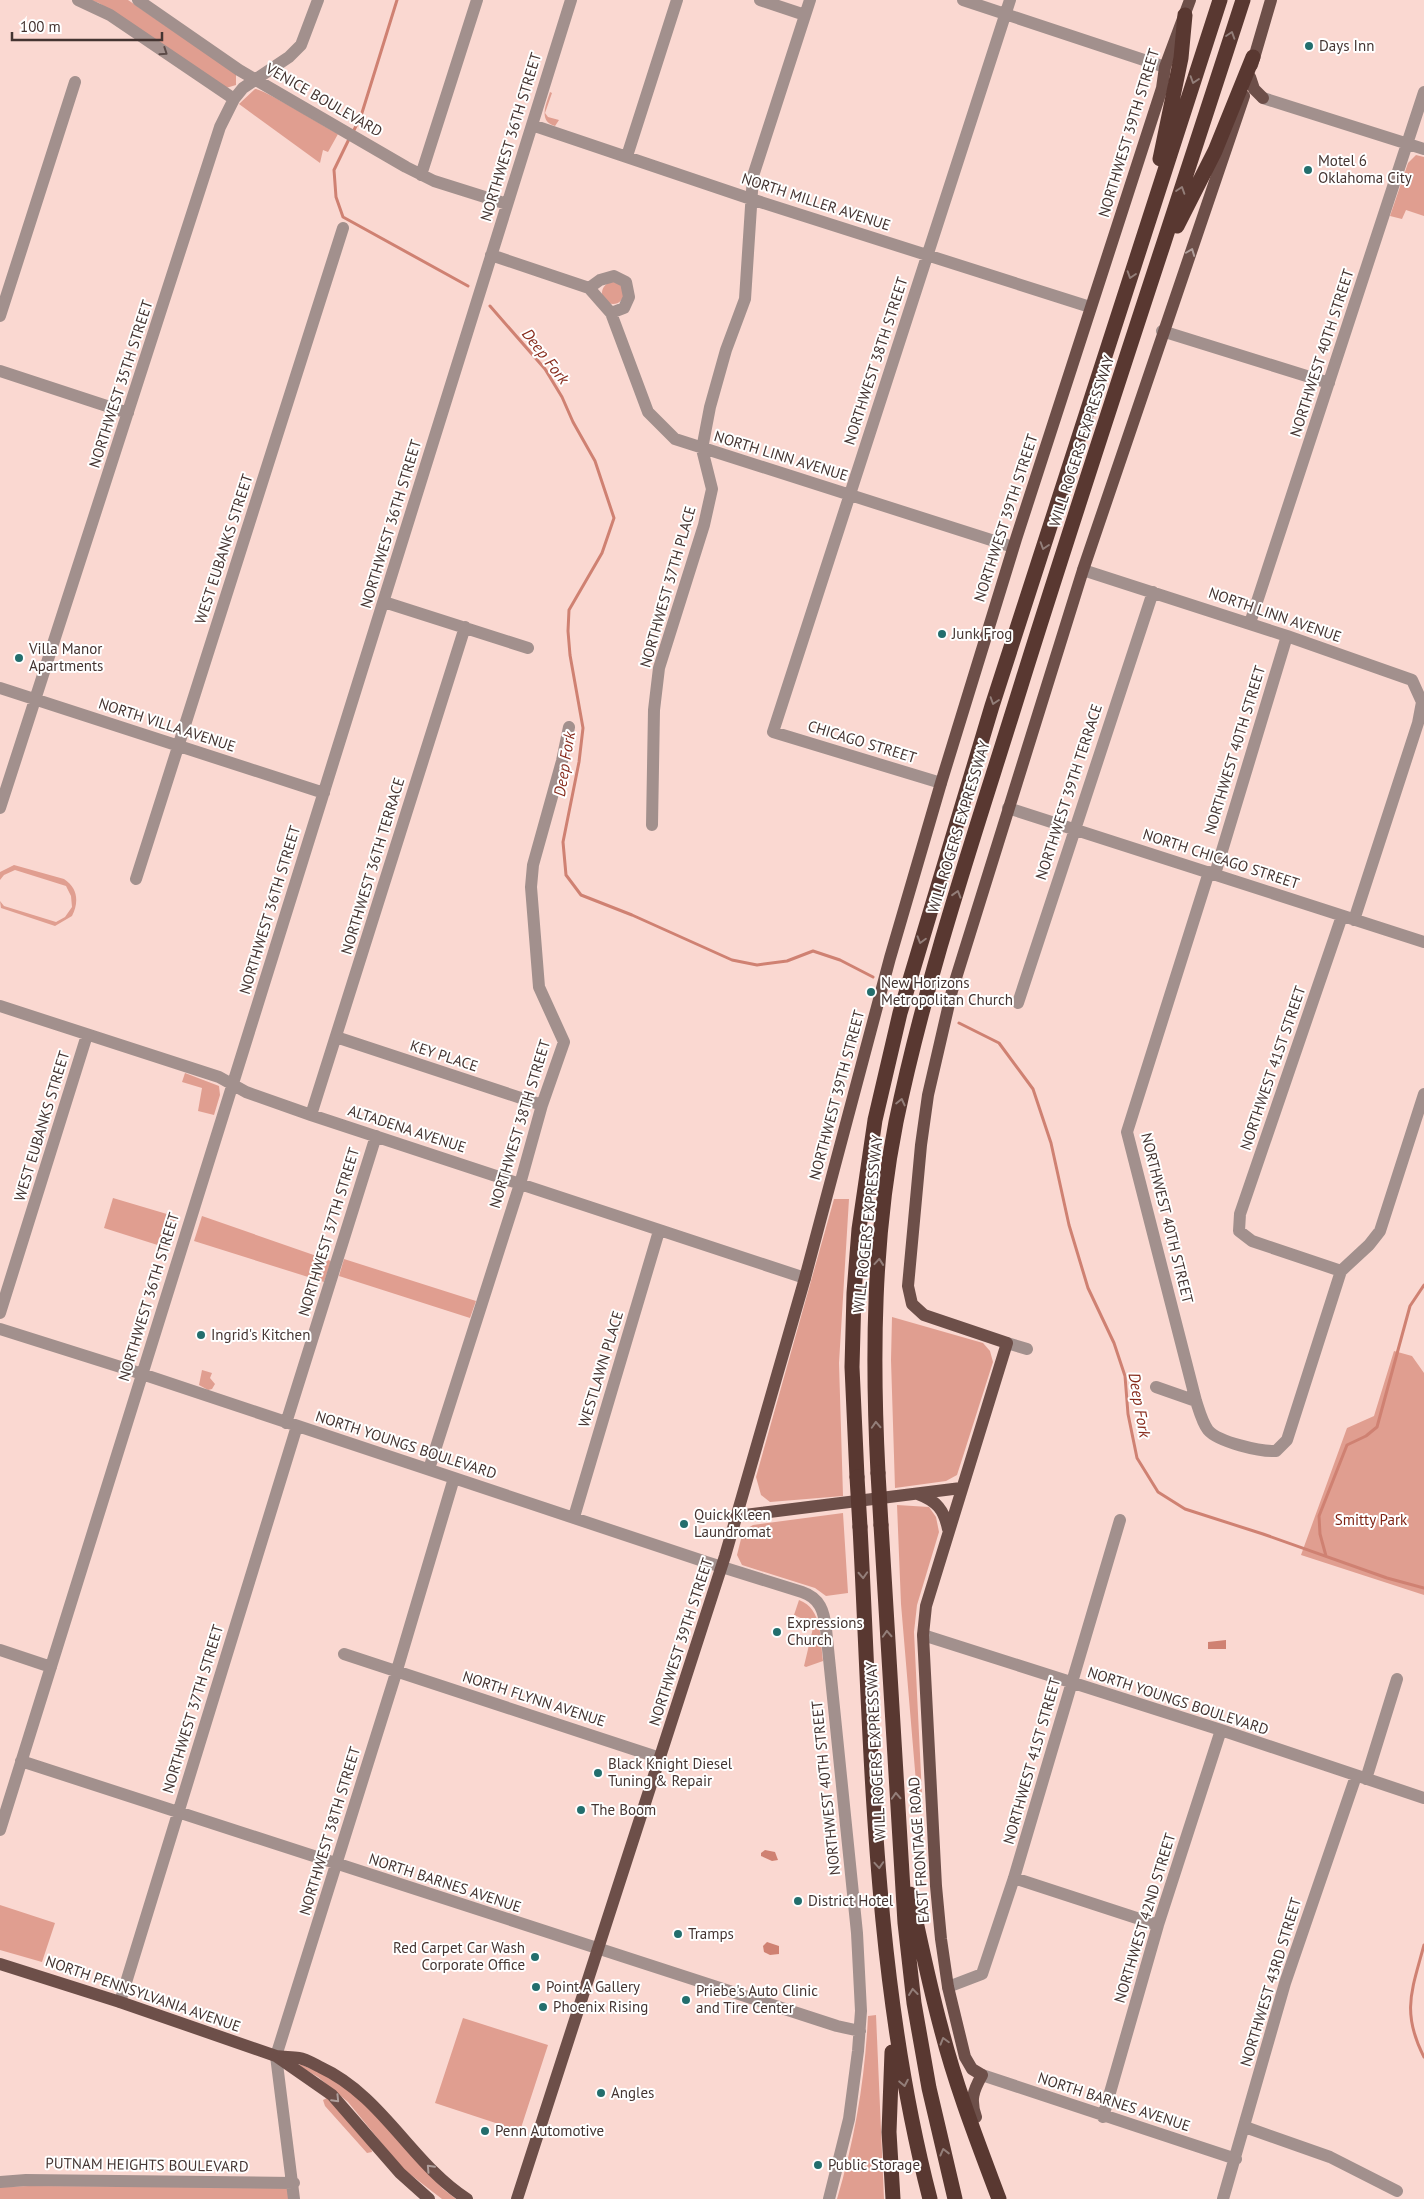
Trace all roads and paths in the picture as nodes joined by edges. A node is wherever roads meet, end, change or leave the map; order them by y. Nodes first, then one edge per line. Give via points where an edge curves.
1 (78, 0) edge
2 (138, 0) edge
3 (318, 0) edge
4 (477, 0) edge
5 (570, 0) edge
6 (677, 0) edge
7 (760, 0) edge
8 (810, 0) edge
9 (963, 0) edge
10 (1010, 0) edge
11 (1190, 0) edge
12 (1220, 0) edge
13 (1243, 0) edge
14 (1271, 0) edge
15 (153, 5) edge
16 (1005, 14) junction
17 (805, 15) junction
18 (1185, 15) junction
19 (1253, 57) junction
20 (1165, 67) junction
21 (1250, 78) junction
22 (254, 79) junction
23 (75, 82) dead end
24 (1424, 92) edge
25 (1262, 98) joint
26 (234, 99) junction
27 (532, 125) junction
28 (1407, 144) junction
29 (1424, 149) edge
30 (627, 156) junction
31 (421, 175) junction
32 (751, 199) junction
33 (507, 204) junction
34 (343, 228) dead end
35 (1146, 228) junction
36 (929, 254) junction
37 (491, 255) junction
38 (1156, 270) junction
39 (589, 288) junction
40 (1090, 307) junction
41 (611, 313) junction
42 (0, 316) edge
43 (1162, 331) junction
44 (0, 371) edge
45 (1328, 383) junction
46 (128, 413) junction
47 (702, 449) junction
48 (850, 494) junction
49 (1013, 547) junction
50 (1083, 570) junction
51 (1153, 592) junction
52 (384, 602) junction
53 (1250, 623) junction
54 (465, 627) junction
55 (1287, 636) junction
56 (528, 648) dead end
57 (0, 688) edge
58 (36, 699) junction
59 (1418, 723) joint
60 (569, 727) dead end
61 (773, 732) joint
62 (178, 746) junction
63 (941, 783) junction
64 (324, 793) junction
65 (0, 808) edge
66 (1008, 808) junction
67 (652, 825) dead end
68 (1074, 829) junction
69 (1212, 873) junction
70 (136, 879) dead end
71 (1348, 918) junction
72 (1424, 942) edge
73 (1018, 1004) dead end
74 (0, 1006) edge
75 (87, 1035) junction
76 (336, 1037) junction
77 (233, 1085) junction
78 (1424, 1094) edge
79 (542, 1106) junction
80 (311, 1115) junction
81 (376, 1136) junction
82 (520, 1184) junction
83 (659, 1231) junction
84 (1341, 1271) junction
85 (805, 1278) junction
86 (0, 1313) edge
87 (0, 1328) edge
88 (1007, 1343) junction
89 (1026, 1350) dead end
90 (142, 1374) junction
91 (1156, 1387) dead end
92 (1196, 1401) junction
93 (292, 1424) junction
94 (429, 1469) junction
95 (454, 1478) junction
96 (961, 1488) junction
97 (918, 1494) junction
98 (737, 1516) junction
99 (574, 1517) junction
100 (1120, 1520) dead end
101 (949, 1530) junction
102 (722, 1567) junction
103 (802, 1592) joint
104 (922, 1636) junction
105 (0, 1650) edge
106 (344, 1654) dead end
107 (51, 1667) junction
108 (397, 1670) junction
109 (1397, 1679) dead end
110 (1071, 1684) junction
111 (1222, 1730) junction
112 (660, 1758) junction
113 (21, 1761) junction
114 (1361, 1778) junction
115 (1424, 1798) edge
116 (178, 1814) junction
117 (0, 1830) edge
118 (899, 1845) junction
119 (337, 1864) junction
120 (1014, 1878) junction
121 (1158, 1925) junction
122 (598, 1949) junction
123 (0, 1964) edge
124 (948, 1986) junction
125 (120, 2002) junction
126 (894, 2018) junction
127 (860, 2031) junction
128 (276, 2056) junction
129 (982, 2075) junction
130 (1103, 2117) junction
131 (1245, 2127) junction
132 (1236, 2159) junction
133 (0, 2182) edge
134 (294, 2183) junction
135 (1397, 2191) dead end
136 (294, 2199) edge
137 (429, 2199) edge
138 (467, 2199) edge
139 (518, 2199) edge
140 (828, 2199) edge
141 (893, 2199) edge
142 (930, 2199) edge
143 (955, 2199) edge
144 (999, 2199) edge
145 (1223, 2199) edge

1 -> 26 street via 110,15
2 - 15 street, VENICE BOULEVARD
3 - 22 street, NORTHWEST 35TH STREET via 301,45 289,57
4 - 31 street
5 - 27 street, NORTHWEST 36TH STREET
6 - 30 street
7 - 17 street
8 - 17 street
9 - 16 street
10 - 16 street, NORTHWEST 38TH STREET
11 - 18 main road, NORTHWEST 39TH STREET
12 -> 35 highway, WILL ROGERS EXPRESSWAY
38 -> 13 highway, WILL ROGERS EXPRESSWAY
14 - 19 main road
15 - 22 street, VENICE BOULEVARD
16 - 20 street
16 - 36 street, NORTHWEST 38TH STREET
17 - 32 street via 753,176
18 - 20 main road, NORTHWEST 39TH STREET
18 - 35 highway via 1182,58
19 - 21 main road
19 - 38 highway via 1215,151
20 - 40 main road, NORTHWEST 39TH STREET via 1162,88
21 - 25 main road via 1254,90
43 -> 21 main road via 1207,211
22 - 26 street, NORTHWEST 35TH STREET
22 - 31 street, VENICE BOULEVARD
23 - 42 street
24 - 28 street, NORTHWEST 40TH STREET
25 - 28 street
26 - 46 street, NORTHWEST 35TH STREET via 220,127
27 - 30 street, NORTH MILLER AVENUE
27 - 33 street, NORTHWEST 36TH STREET
28 - 29 street
28 - 45 street, NORTHWEST 40TH STREET
30 - 32 street, NORTH MILLER AVENUE
31 - 33 street, VENICE BOULEVARD
32 - 36 street, NORTH MILLER AVENUE
32 - 47 street via 745,299 726,350
33 - 37 street, NORTHWEST 36TH STREET
34 - 62 street, WEST EUBANKS STREET
35 -> 126 highway, WILL ROGERS EXPRESSWAY, bridge via 957,818 907,987 887,1066 866,1175 854,1293 852,1368 882,1925
36 - 40 street, NORTH MILLER AVENUE
36 - 48 street, NORTHWEST 38TH STREET
37 - 39 street
37 - 52 street, NORTHWEST 36TH STREET
118 -> 38 highway, WILL ROGERS EXPRESSWAY, bridge via 874,1367 878,1274 889,1170 910,1062 942,943
39 - 41 street, NORTH LINN AVENUE
39 - 41 street via 614,276 626,282 629,297 624,308
40 - 49 main road, NORTHWEST 39TH STREET
41 - 47 street, NORTH LINN AVENUE via 648,412 675,439
43 - 45 street
43 - 50 main road
44 - 46 street
45 - 53 street, NORTHWEST 40TH STREET
46 - 58 street, NORTHWEST 35TH STREET
47 - 48 street, NORTH LINN AVENUE
47 - 67 street, NORTHWEST 37TH PLACE via 712,489 704,525 659,668 654,710
48 - 49 street, NORTH LINN AVENUE
48 - 61 street, NORTHWEST 38TH STREET
49 - 63 main road, NORTHWEST 39TH STREET
50 - 51 street, NORTH LINN AVENUE
50 - 66 main road
51 - 53 street, NORTH LINN AVENUE
51 - 68 street, NORTHWEST 39TH TERRACE
52 - 54 street
52 - 64 street, NORTHWEST 36TH STREET
53 - 55 street, NORTH LINN AVENUE
54 - 56 street
54 - 76 street, NORTHWEST 36TH TERRACE
55 - 59 street, NORTH LINN AVENUE via 1412,680 1422,702
55 - 69 street, NORTHWEST 40TH STREET
57 - 58 street, NORTH VILLA AVENUE
58 - 62 street, NORTH VILLA AVENUE
58 - 65 street, NORTHWEST 35TH STREET
59 - 71 street, NORTHWEST 41ST STREET
60 - 79 street, NORTHWEST 38TH STREET via 530,887 539,988 564,1042
61 - 63 street, CHICAGO STREET
62 - 64 street, NORTH VILLA AVENUE
62 - 70 street, WEST EUBANKS STREET
63 - 85 main road, NORTHWEST 39TH STREET via 890,958
64 - 77 street, NORTHWEST 36TH STREET
66 - 68 street, NORTH CHICAGO STREET
66 - 88 main road via 952,991 928,1095 908,1286 915,1307 932,1318
68 - 69 street, NORTH CHICAGO STREET
68 - 73 street, NORTHWEST 39TH TERRACE
69 - 71 street, NORTH CHICAGO STREET
69 - 92 street, NORTHWEST 40TH STREET via 1127,1132
71 - 72 street, NORTH CHICAGO STREET
71 - 84 street, NORTHWEST 41ST STREET via 1240,1214 1239,1231 1252,1241
74 - 75 street, ALTADENA AVENUE
75 - 77 street, ALTADENA AVENUE via 219,1077
75 - 86 street, WEST EUBANKS STREET
76 - 79 street, KEY PLACE
76 - 80 street, NORTHWEST 36TH TERRACE
77 - 80 street, ALTADENA AVENUE
77 - 90 street, NORTHWEST 36TH STREET
78 - 84 street via 1380,1231
79 - 82 street, NORTHWEST 38TH STREET
80 - 81 street, ALTADENA AVENUE
81 - 82 street, ALTADENA AVENUE
81 - 93 street, NORTHWEST 37TH STREET
82 - 83 street, ALTADENA AVENUE
82 - 94 street, NORTHWEST 38TH STREET
83 - 85 street, ALTADENA AVENUE
83 - 99 street, WESTLAWN PLACE
84 - 92 street via 1286,1440 1276,1451 1262,1452 1213,1435
85 - 98 main road, NORTHWEST 39TH STREET
87 - 90 street, NORTH YOUNGS BOULEVARD
88 - 89 street
88 - 96 main road
90 - 93 street, NORTH YOUNGS BOULEVARD
90 - 107 street, NORTHWEST 36TH STREET
91 - 92 street
93 - 94 street, NORTH YOUNGS BOULEVARD
93 - 116 street, NORTHWEST 37TH STREET
94 - 95 street, NORTH YOUNGS BOULEVARD
95 - 99 street, NORTH YOUNGS BOULEVARD
95 - 108 street, NORTHWEST 38TH STREET
96 - 97 main road
96 - 101 main road, EAST FRONTAGE ROAD
97 - 98 main road
97 - 101 main road via 940,1506
98 - 102 main road, NORTHWEST 39TH STREET
99 - 102 street, NORTH YOUNGS BOULEVARD
100 - 110 street, NORTHWEST 41ST STREET
101 - 104 main road, EAST FRONTAGE ROAD via 926,1606
102 - 103 street, NORTH YOUNGS BOULEVARD
102 - 112 main road, NORTHWEST 39TH STREET
103 - 127 street, NORTHWEST 40TH STREET via 815,1598 825,1619 857,1934
104 - 110 street, NORTH YOUNGS BOULEVARD
104 - 124 main road, EAST FRONTAGE ROAD via 936,1886
105 - 107 street
106 - 108 street, NORTH FLYNN AVENUE
107 - 113 street, NORTHWEST 36TH STREET
108 - 112 street, NORTH FLYNN AVENUE
108 - 119 street, NORTHWEST 38TH STREET
109 - 114 street, NORTHWEST 43RD STREET
110 - 111 street, NORTH YOUNGS BOULEVARD
110 - 120 street, NORTHWEST 41ST STREET
111 - 114 street, NORTH YOUNGS BOULEVARD
111 - 121 street, NORTHWEST 42ND STREET
112 - 122 main road, NORTHWEST 39TH STREET
113 - 116 street, NORTH BARNES AVENUE
113 - 117 street, NORTHWEST 36TH STREET
114 - 115 street, NORTH YOUNGS BOULEVARD
114 - 131 street, NORTHWEST 43RD STREET via 1285,1983
116 - 119 street, NORTH BARNES AVENUE
116 - 125 street, NORTHWEST 37TH STREET
143 -> 118 highway, WILL ROGERS EXPRESSWAY via 914,2003
144 -> 118 highway via 963,2105 940,2027
119 - 122 street, NORTH BARNES AVENUE
119 - 128 street, NORTHWEST 38TH STREET
120 - 121 street
120 - 124 street, NORTHWEST 41ST STREET via 982,1974
121 - 130 street, NORTHWEST 42ND STREET
122 - 127 street, NORTH BARNES AVENUE
122 - 139 main road, NORTHWEST 39TH STREET
123 - 125 main road, NORTH PENNSYLVANIA AVENUE
124 - 129 main road, EAST FRONTAGE ROAD via 965,2057 972,2070
125 - 128 main road, NORTH PENNSYLVANIA AVENUE
126 - 141 highway via 889,2132
126 -> 142 highway, WILL ROGERS EXPRESSWAY via 918,2152
127 - 140 street, NORTHWEST 40TH STREET via 849,2119
128 - 134 street, NORTHWEST 38TH STREET
128 -> 137 main road, NORTH PENNSYLVANIA AVENUE via 332,2095 400,2173
138 -> 128 main road, NORTH PENNSYLVANIA AVENUE via 433,2172 358,2090 330,2071 301,2058
129 - 130 street, NORTH BARNES AVENUE
129 - 144 main road via 971,2103
130 - 132 street, NORTH BARNES AVENUE
131 - 132 street, NORTHWEST 43RD STREET
131 - 135 street via 1330,2157
132 - 145 street, NORTHWEST 43RD STREET
133 - 134 street, PUTNAM HEIGHTS BOULEVARD
134 - 136 street, NORTHWEST 38TH STREET

